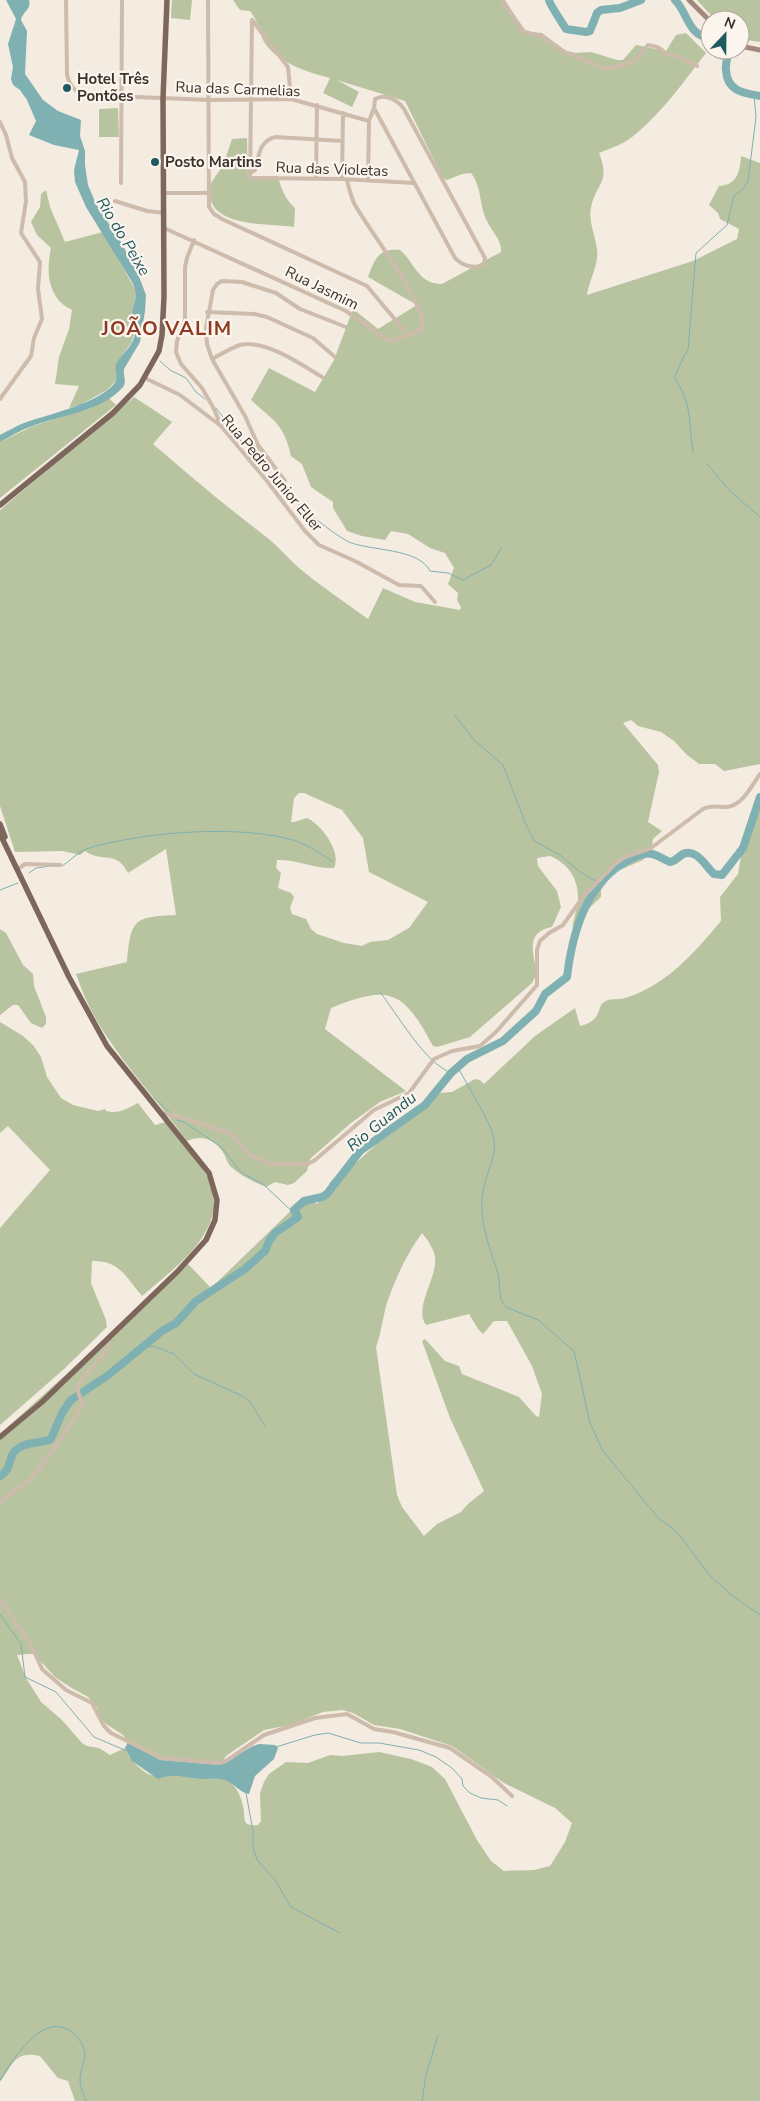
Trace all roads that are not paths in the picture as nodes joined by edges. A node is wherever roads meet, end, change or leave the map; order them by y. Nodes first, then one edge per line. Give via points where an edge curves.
1 (66, 0) edge
2 (122, 0) edge
3 (167, 0) edge
4 (208, 0) edge
5 (502, 0) edge
6 (689, 0) edge
7 (700, 11) edge
8 (697, 66) dead end
9 (122, 96) junction
10 (163, 98) junction
11 (291, 99) junction
12 (210, 100) junction
13 (250, 100) junction
14 (317, 105) junction
15 (374, 108) junction
16 (343, 113) junction
17 (369, 120) junction
18 (0, 122) edge
19 (316, 140) junction
20 (342, 141) junction
21 (250, 173) junction
22 (316, 178) junction
23 (342, 179) junction
24 (347, 180) junction
25 (368, 180) junction
26 (121, 183) dead end
27 (414, 183) junction
28 (164, 193) junction
29 (209, 193) junction
30 (116, 201) dead end
31 (164, 212) junction
32 (164, 228) junction
33 (194, 240) junction
34 (207, 312) junction
35 (346, 327) dead end
36 (408, 335) junction
37 (335, 356) dead end
38 (212, 359) junction
39 (322, 377) dead end
40 (145, 378) junction
41 (0, 399) edge
42 (221, 426) junction
43 (258, 445) junction
44 (248, 460) junction
45 (285, 480) dead end
46 (0, 505) edge
47 (435, 602) dead end
48 (760, 774) edge
49 (0, 824) edge
50 (0, 834) edge
51 (10, 854) junction
52 (60, 865) dead end
53 (18, 869) junction
54 (162, 1113) junction
55 (108, 1338) junction
56 (0, 1437) edge
57 (0, 1502) edge
58 (0, 1600) edge
59 (512, 1796) dead end

1 - 9 street, Rua das Carmelias via 69,84 87,94
2 - 9 street
3 - 10 main road
4 - 12 street
5 - 8 street via 524,32 542,36 556,47 598,67 606,69 629,62 648,45
6 - 7 street
9 - 10 street, Rua das Carmelias
9 - 26 street
10 - 12 street, Rua das Carmelias
10 - 28 main road
11 - 13 street, Rua das Carmelias
11 - 13 street via 288,67 252,20
11 - 14 street, Rua das Carmelias
12 - 13 street, Rua das Carmelias
12 - 29 street
13 - 21 street
14 - 16 street, Rua das Carmelias
14 - 19 street
15 - 17 street
15 - 27 street
15 - 27 street via 374,99 380,96 401,104 485,258 484,266 469,266 456,260
16 - 17 street, Rua das Carmelias
16 - 20 street
17 - 25 street
18 - 41 street via 12,158 25,182 21,233 40,262 38,289 42,319 31,356
19 - 20 street
19 - 21 street via 268,139 262,146 255,170
19 - 22 street
20 - 23 street
21 - 22 street, Rua das Violetas via 250,178
22 - 23 street, Rua das Violetas
23 - 24 street, Rua das Violetas
24 - 25 street, Rua das Violetas
24 - 36 street via 355,204 408,286 416,304 422,326
25 - 27 street, Rua das Violetas
28 - 29 street
28 - 31 main road
29 - 36 street via 209,207 222,219 366,286
30 - 31 street via 147,211
31 - 32 main road
32 - 33 street, Rua Jasmim
32 - 40 main road via 162,335 159,351
33 - 36 street, Rua Jasmim via 346,310 385,339 391,341
33 - 42 street via 185,267 185,320 176,352 181,364 202,388
34 - 35 street via 217,284 236,281 276,293 300,309
34 - 37 street via 268,317 313,338
34 - 38 street via 206,338
38 - 39 street via 240,345 262,346
38 - 43 street
40 - 42 street, Rua Pedro Junior Eller via 180,395
40 - 46 main road via 103,423
42 - 44 street, Rua Pedro Junior Eller
43 - 44 street via 256,453
43 - 45 street
44 - 47 street, Rua Pedro Junior Eller via 313,540 383,578 403,586 421,586
48 - 54 street via 748,792 734,804 703,810 651,848 616,863 583,897 564,925 540,941 537,985 496,1032 480,1046 452,1051 433,1060 409,1092 374,1110 308,1164 284,1165 263,1161 247,1152 231,1134
49 - 51 main road
50 - 51 main road
51 - 53 main road
52 - 53 street via 25,864
53 - 54 main road via 92,1021 107,1046
54 - 55 main road via 209,1173 217,1200 215,1220 206,1240 177,1272
55 - 56 main road via 42,1402
55 - 57 street via 106,1351 79,1382 82,1400 79,1412 29,1480
58 - 59 street via 48,1676 66,1690 92,1703 104,1726 111,1732 162,1758 220,1763 264,1735 315,1718 347,1714 374,1729 450,1748

